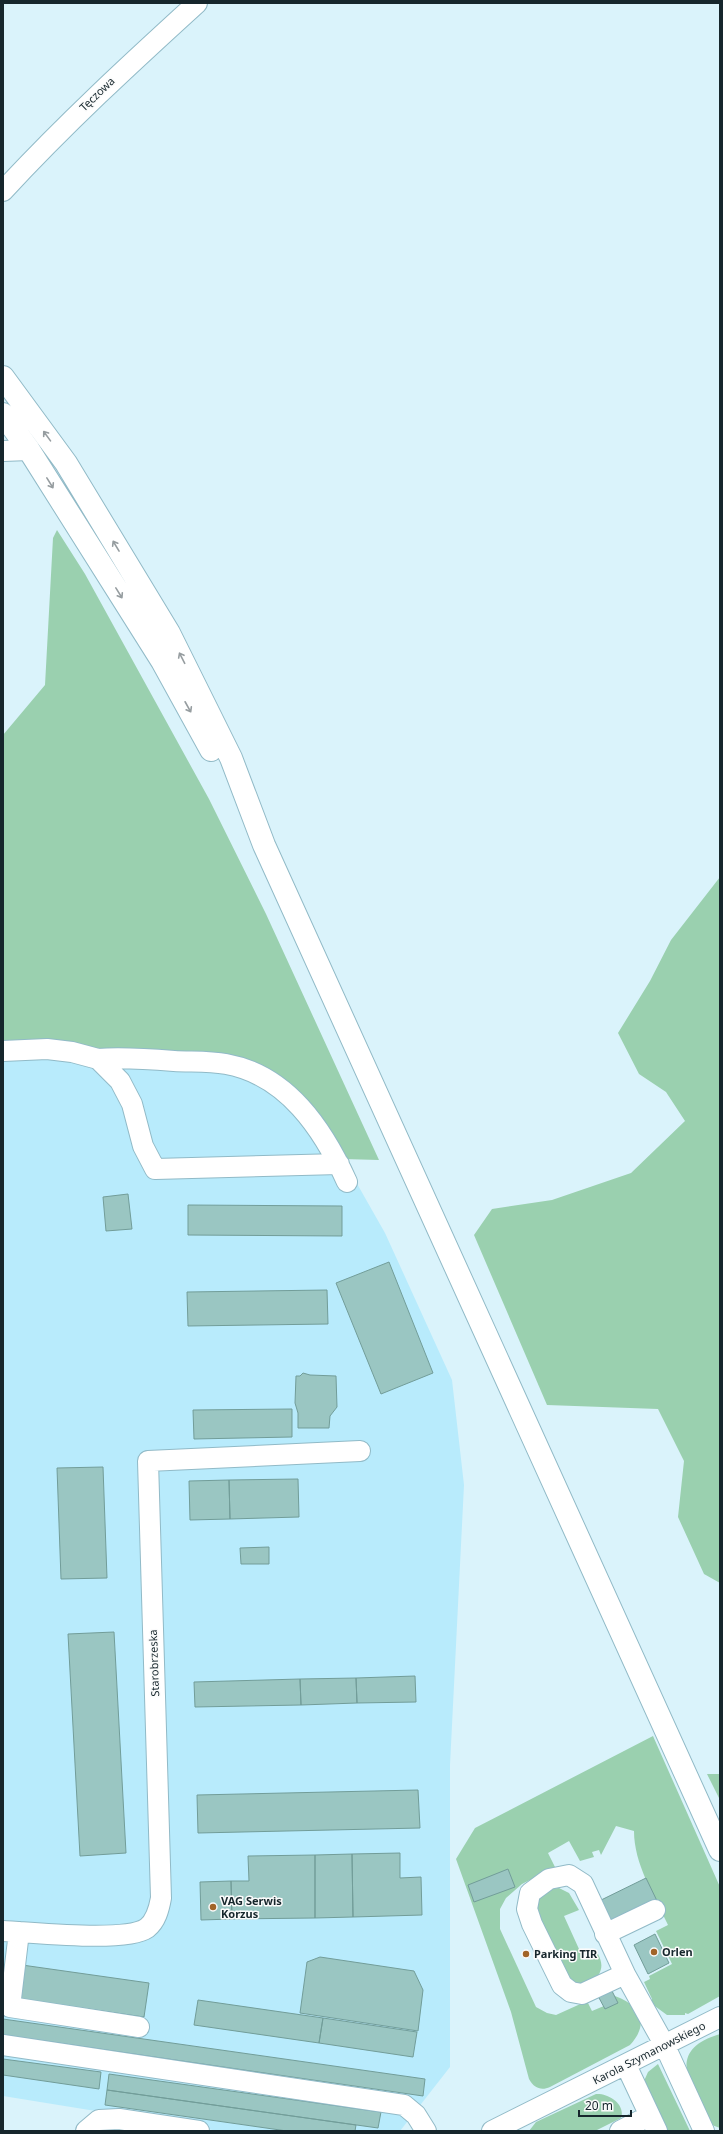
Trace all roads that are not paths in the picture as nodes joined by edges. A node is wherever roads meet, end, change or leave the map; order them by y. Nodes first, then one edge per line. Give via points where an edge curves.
1 (197, 3) edge
2 (3, 191) edge
3 (3, 376) edge
4 (3, 414) edge
5 (29, 450) junction
6 (3, 451) edge
7 (264, 845) junction
8 (3, 1051) edge
9 (98, 1059) junction
10 (360, 1451) dead end
11 (720, 1850) edge
12 (655, 1910) dead end
13 (11, 1931) edge
14 (605, 1934) junction
15 (625, 1974) junction
16 (720, 2017) edge
17 (139, 2027) dead end
18 (664, 2044) junction
19 (3, 2045) edge
20 (626, 2065) junction
21 (653, 2124) edge
22 (512, 2126) edge
23 (86, 2131) edge
24 (199, 2131) edge
25 (426, 2131) edge
26 (492, 2131) edge
27 (620, 2131) edge
28 (704, 2131) edge

1 - 2 street, Tęczowa via 120,72 52,138
7 -> 3 main road via 231,758 169,633 66,463
4 - 5 main road
5 - 6 street
5 -> 7 main road via 162,661
7 - 11 main road
8 - 9 street via 47,1049
9 - 9 street via 117,1057 225,1064 250,1071 276,1085 301,1107 322,1132 343,1173 156,1168 143,1146 132,1104 120,1081
10 - 13 street, Starobrzeska via 148,1461 161,1898 159,1909 155,1919 146,1928 133,1934 97,1936
12 - 14 street
13 - 17 street via 10,2007
14 - 15 street
14 - 15 street via 583,1884 569,1875 549,1879 530,1893 527,1908 532,1924 562,1985 571,1992 582,1994
15 - 18 street
16 - 18 street, Karola Szymanowskiego
18 - 20 street, Karola Szymanowskiego
18 - 28 street
19 - 25 street via 404,2105 416,2115
20 - 21 street
20 - 22 street, Karola Szymanowskiego
21 - 27 street
22 - 26 street, Karola Szymanowskiego
23 - 24 street via 99,2120 120,2119

